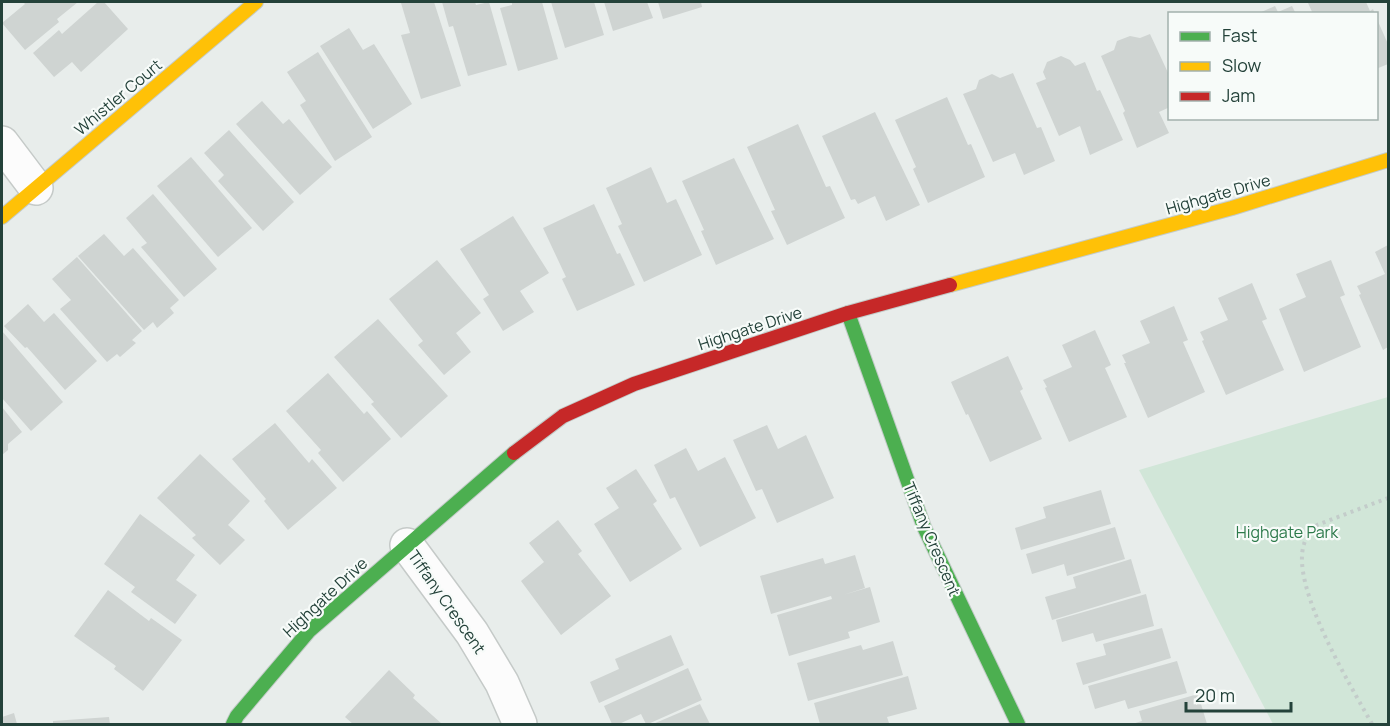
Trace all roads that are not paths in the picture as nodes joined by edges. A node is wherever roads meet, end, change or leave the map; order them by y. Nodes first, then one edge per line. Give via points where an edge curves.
1 (256, 2) edge
2 (2, 143) edge
3 (1389, 160) edge
4 (36, 188) junction
5 (2, 217) edge
6 (848, 313) junction
7 (406, 544) junction
8 (233, 724) edge
9 (520, 724) edge
10 (1018, 724) edge

1 - 4 street, Whistler Court
2 - 4 street
3 - 6 street, Highgate Drive
4 - 5 street, Whistler Court
6 - 7 street, Highgate Drive via 634,384 563,416
6 - 10 street, Tiffany Crescent via 924,527
7 - 8 street, Highgate Drive via 309,631
7 - 9 street, Tiffany Crescent via 472,633 502,683

